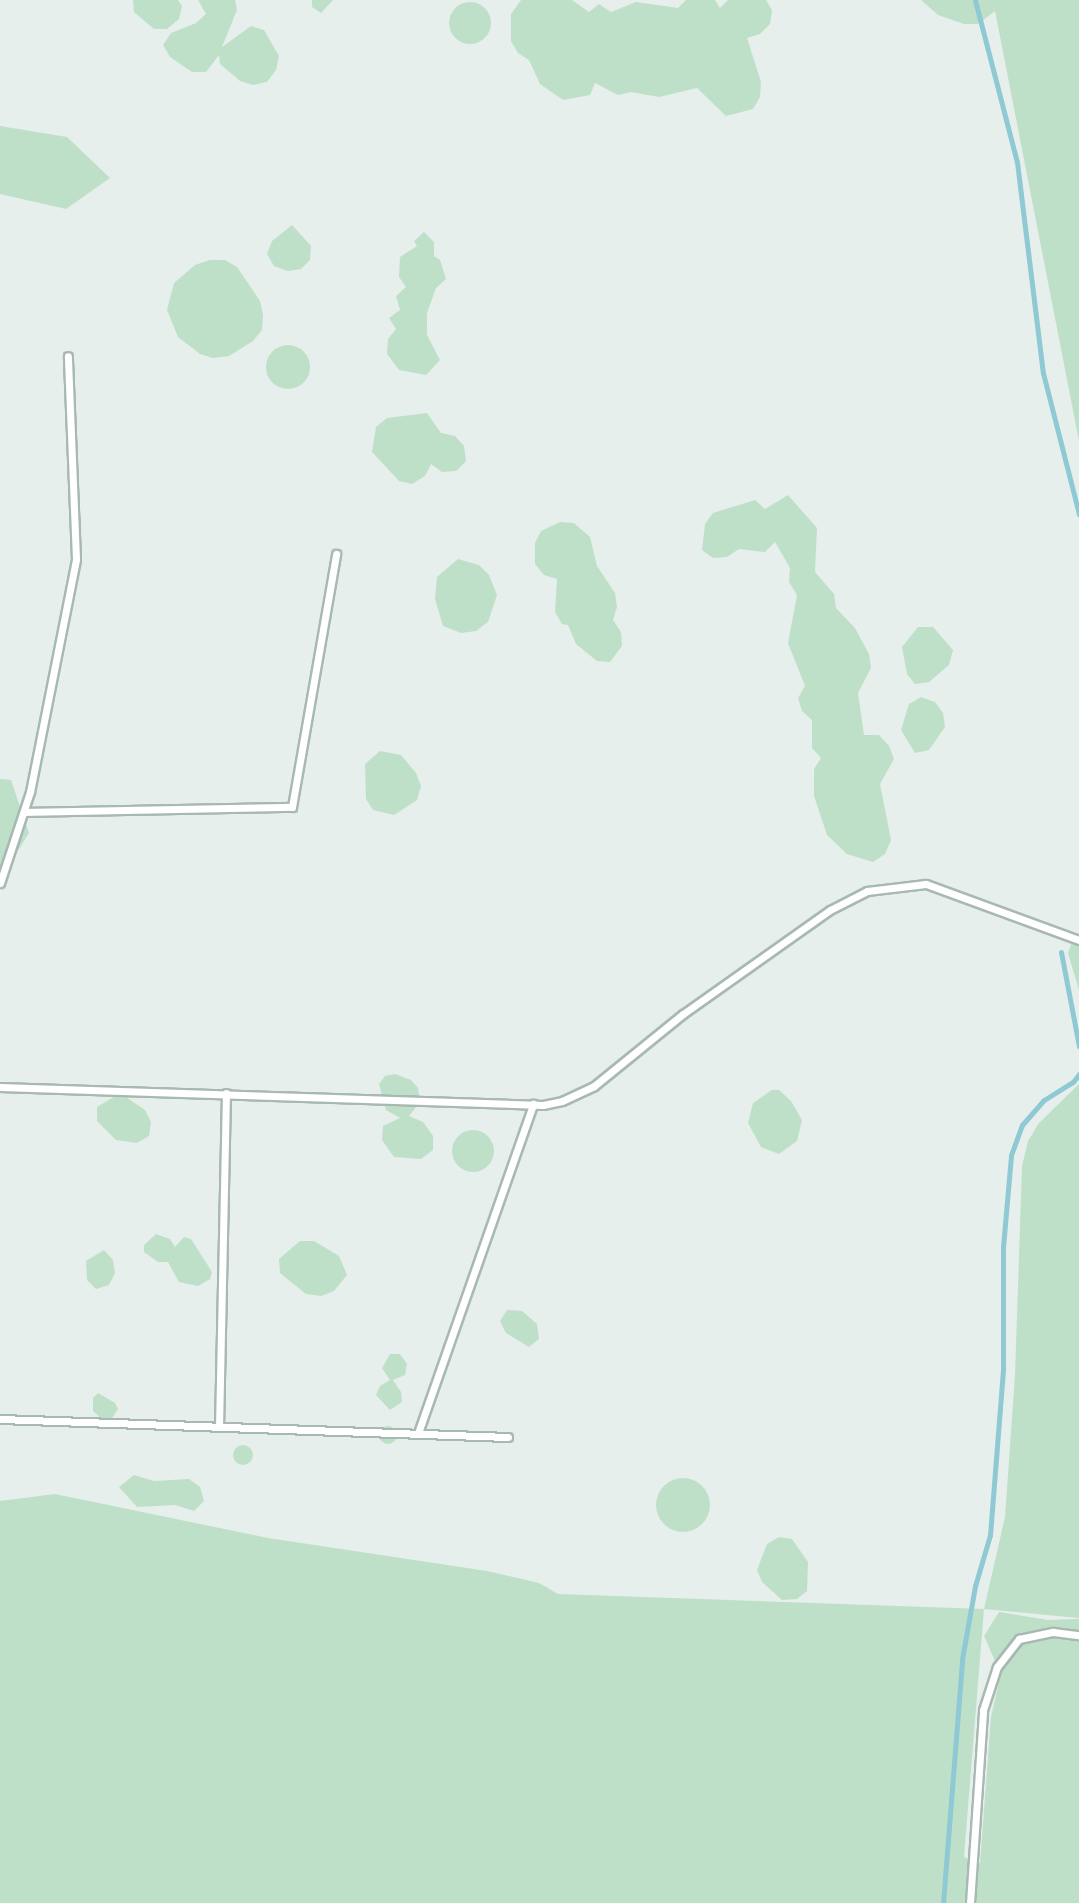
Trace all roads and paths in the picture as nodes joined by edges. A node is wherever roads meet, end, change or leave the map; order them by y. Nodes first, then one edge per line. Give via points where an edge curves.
1 (68, 356) dead end
2 (336, 554) dead end
3 (25, 812) junction
4 (0, 883) edge
5 (1079, 940) edge
6 (0, 1087) edge
7 (226, 1093) junction
8 (532, 1104) junction
9 (0, 1419) edge
10 (219, 1426) junction
11 (418, 1433) junction
12 (508, 1437) dead end
13 (1079, 1635) edge
14 (970, 1903) edge

1 - 3 lane via 76,559
2 - 3 lane via 292,807
3 - 4 lane
5 - 8 lane via 926,884 867,891 830,910 684,1014 594,1086 562,1101
6 - 7 lane
7 - 8 lane
7 - 10 lane
8 - 11 lane
9 - 10 lane
10 - 11 lane
11 - 12 lane
13 - 14 lane via 1053,1632 1019,1639 997,1667 983,1710

